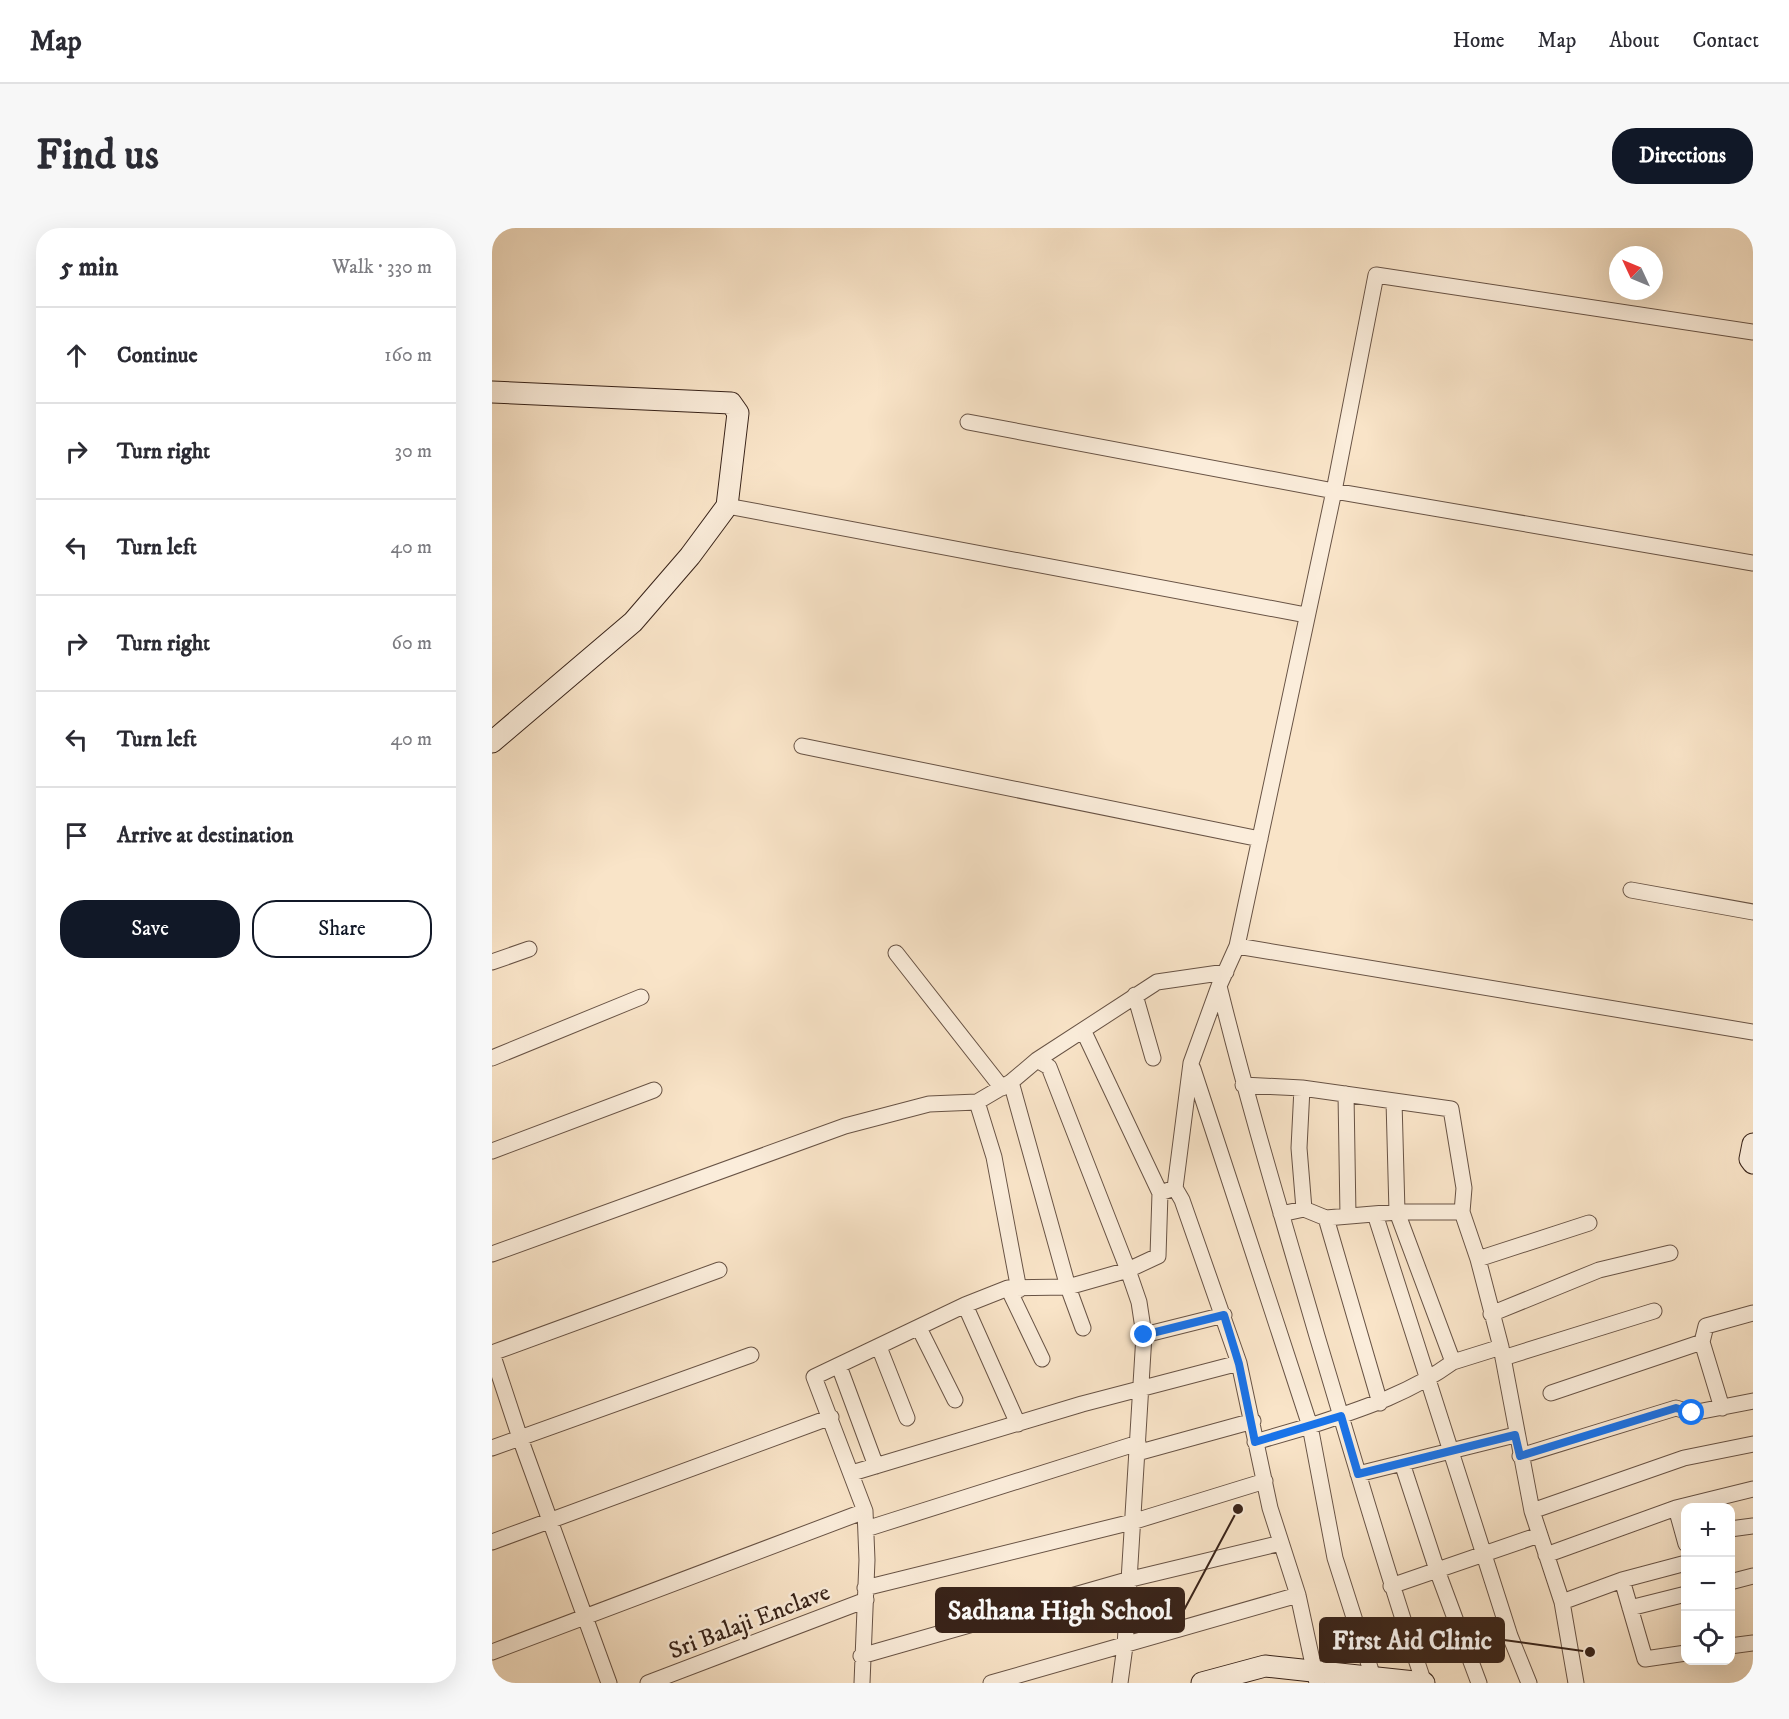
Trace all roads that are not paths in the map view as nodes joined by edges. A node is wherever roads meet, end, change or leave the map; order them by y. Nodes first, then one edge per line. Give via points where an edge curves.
1 (1753, 332) edge
2 (492, 392) edge
3 (968, 422) dead end
4 (1334, 491) junction
5 (727, 506) junction
6 (1753, 563) edge
7 (1306, 615) junction
8 (492, 742) edge
9 (802, 746) dead end
10 (1260, 839) junction
11 (1631, 890) dead end
12 (1753, 912) edge
13 (1237, 946) junction
14 (529, 949) dead end
15 (896, 953) dead end
16 (492, 962) edge
17 (1222, 979) junction
18 (1135, 995) junction
19 (641, 997) dead end
20 (1083, 1030) junction
21 (1753, 1032) edge
22 (492, 1058) edge
23 (1153, 1058) dead end
24 (1037, 1060) junction
25 (1191, 1063) junction
26 (1006, 1085) junction
27 (1243, 1085) junction
28 (1302, 1088) junction
29 (654, 1090) dead end
30 (1346, 1094) junction
31 (1394, 1101) junction
32 (977, 1102) junction
33 (1753, 1144) edge
34 (492, 1151) edge
35 (1753, 1163) edge
36 (1167, 1191) junction
37 (1304, 1209) junction
38 (1397, 1212) junction
39 (1462, 1212) junction
40 (1281, 1214) junction
41 (1375, 1214) junction
42 (1348, 1216) junction
43 (1326, 1218) junction
44 (1589, 1223) dead end
45 (1670, 1253) dead end
46 (492, 1254) edge
47 (1478, 1259) junction
48 (719, 1270) dead end
49 (1128, 1270) junction
50 (1068, 1287) junction
51 (1014, 1289) junction
52 (965, 1305) junction
53 (1654, 1311) dead end
54 (1753, 1313) edge
55 (1491, 1314) junction
56 (1224, 1315) junction
57 (919, 1328) junction
58 (1083, 1328) dead end
59 (1144, 1335) junction
60 (1702, 1342) junction
61 (879, 1347) junction
62 (492, 1353) edge
63 (1502, 1353) junction
64 (751, 1355) dead end
65 (1042, 1359) dead end
66 (1453, 1362) junction
67 (1239, 1364) junction
68 (839, 1366) junction
69 (1428, 1380) junction
70 (1142, 1390) junction
71 (1551, 1393) dead end
72 (955, 1400) dead end
73 (1753, 1401) edge
74 (1380, 1403) junction
75 (1722, 1408) junction
76 (1341, 1416) junction
77 (831, 1417) junction
78 (907, 1418) dead end
79 (1253, 1421) junction
80 (1018, 1424) junction
81 (1310, 1426) junction
82 (1515, 1435) junction
83 (520, 1438) junction
84 (1255, 1442) junction
85 (1753, 1444) edge
86 (492, 1448) edge
87 (1138, 1448) junction
88 (1452, 1452) junction
89 (1520, 1456) junction
90 (1402, 1463) junction
91 (876, 1466) junction
92 (852, 1473) junction
93 (1358, 1474) junction
94 (1265, 1481) junction
95 (1753, 1489) edge
96 (1676, 1508) junction
97 (865, 1510) junction
98 (1532, 1511) junction
99 (550, 1521) junction
100 (1132, 1522) junction
101 (1681, 1526) edge
102 (1753, 1526) edge
103 (866, 1528) junction
104 (1735, 1528) edge
105 (1539, 1535) junction
106 (492, 1542) edge
107 (1281, 1543) junction
108 (1484, 1554) junction
109 (1546, 1555) junction
110 (1681, 1564) edge
111 (1437, 1570) junction
112 (1753, 1576) edge
113 (1127, 1580) junction
114 (1622, 1580) junction
115 (1735, 1581) edge
116 (1391, 1586) junction
117 (865, 1594) junction
118 (1298, 1595) junction
119 (1681, 1595) edge
120 (1562, 1602) junction
121 (1630, 1608) junction
122 (584, 1618) junction
123 (1753, 1643) edge
124 (1735, 1645) edge
125 (1125, 1646) junction
126 (492, 1652) edge
127 (1681, 1654) edge
128 (861, 1656) junction
129 (1373, 1677) junction
130 (1320, 1679) edge
131 (609, 1683) edge
132 (648, 1683) edge
133 (862, 1683) edge
134 (991, 1683) edge
135 (1120, 1683) edge
136 (1202, 1683) edge
137 (1244, 1683) edge
138 (1424, 1683) edge
139 (1479, 1683) edge
140 (1529, 1683) edge
141 (1576, 1683) edge

1 - 4 street via 1376,275
2 - 5 street via 731,403 738,413
3 - 4 street
4 - 6 street
4 - 7 street
5 - 7 street
5 - 8 street via 633,622
7 - 10 street
9 - 10 street
10 - 13 street
11 - 12 street
13 - 17 street
13 - 21 street
14 - 16 street
15 - 26 street
17 - 18 street via 1157,982
17 - 25 street
17 - 27 street
18 - 20 street
18 - 23 street
19 - 22 street
20 - 24 street
20 - 36 street
24 - 26 street
24 - 49 street via 1049,1066
25 - 36 street
25 - 81 street
26 - 32 street
26 - 50 street
27 - 28 street
27 - 40 street
28 - 30 street
28 - 37 street via 1299,1148
29 - 34 street
30 - 31 street
30 - 42 street
31 - 38 street
31 - 39 street via 1451,1109 1464,1188
32 - 46 street via 929,1104 845,1126
32 - 51 street via 994,1157
33 - 35 street
36 - 49 street via 1158,1256
36 - 56 street via 1182,1200
37 - 40 street
37 - 43 street
38 - 39 street
38 - 41 street
38 - 66 street
39 - 47 street
40 - 76 street
41 - 42 street
41 - 69 street
42 - 43 street
43 - 74 street
44 - 47 street
45 - 55 street via 1599,1270
47 - 55 street
48 - 62 street
49 - 50 street
49 - 59 street via 1139,1302
50 - 51 street
50 - 58 street
51 - 52 street
51 - 65 street
52 - 57 street
52 - 80 street
53 - 63 street
54 - 60 street via 1706,1326
55 - 63 street
56 - 59 street
56 - 67 street
57 - 61 street
57 - 72 street
59 - 70 street
60 - 71 street
60 - 75 street
61 - 68 street
61 - 78 street
62 - 83 street
63 - 66 street
63 - 82 street
64 - 83 street
66 - 69 street
67 - 70 street
67 - 79 street
68 - 77 street via 814,1377
68 - 91 street
69 - 74 street
69 - 88 street
70 - 80 street
70 - 87 street
73 - 75 street
74 - 76 street
75 - 89 street via 1692,1413 1676,1408
76 - 81 street
76 - 93 street
77 - 92 street
77 - 99 street
79 - 84 street
79 - 87 street
80 - 91 street
81 - 84 street
81 - 129 street via 1335,1558
82 - 88 street
82 - 89 street
83 - 86 street
83 - 99 street
84 - 94 street
85 - 98 street via 1684,1458
87 - 100 street
87 - 103 street
88 - 90 street
88 - 108 street
89 - 98 street
90 - 93 street
90 - 111 street
91 - 92 street
92 - 97 street
93 - 116 street
94 - 100 street, Sri Balaji Enclave
94 - 107 street
95 - 96 street
96 - 101 street
96 - 109 street
97 - 103 street
97 - 122 street
98 - 105 street
99 - 106 street
99 - 122 street
100 - 113 street
100 - 117 street, Sri Balaji Enclave
102 - 104 street
103 - 117 street
105 - 108 street
105 - 109 street
107 - 113 street
107 - 118 street
108 - 111 street
108 - 140 street
109 - 120 street
110 - 114 street
111 - 116 street
111 - 139 street
112 - 115 street
113 - 125 street
113 - 128 street
114 - 120 street
114 - 121 street
116 - 138 street
117 - 128 street
117 - 132 street, Sri Balaji Enclave
118 - 125 street
118 - 130 street
119 - 121 street
120 - 141 street
121 - 127 street via 1645,1659
122 - 126 street
122 - 131 street
123 - 124 street
125 - 134 street
125 - 135 street
128 - 133 street
129 - 130 street
129 - 138 street
130 - 136 street via 1264,1666
130 - 137 street

